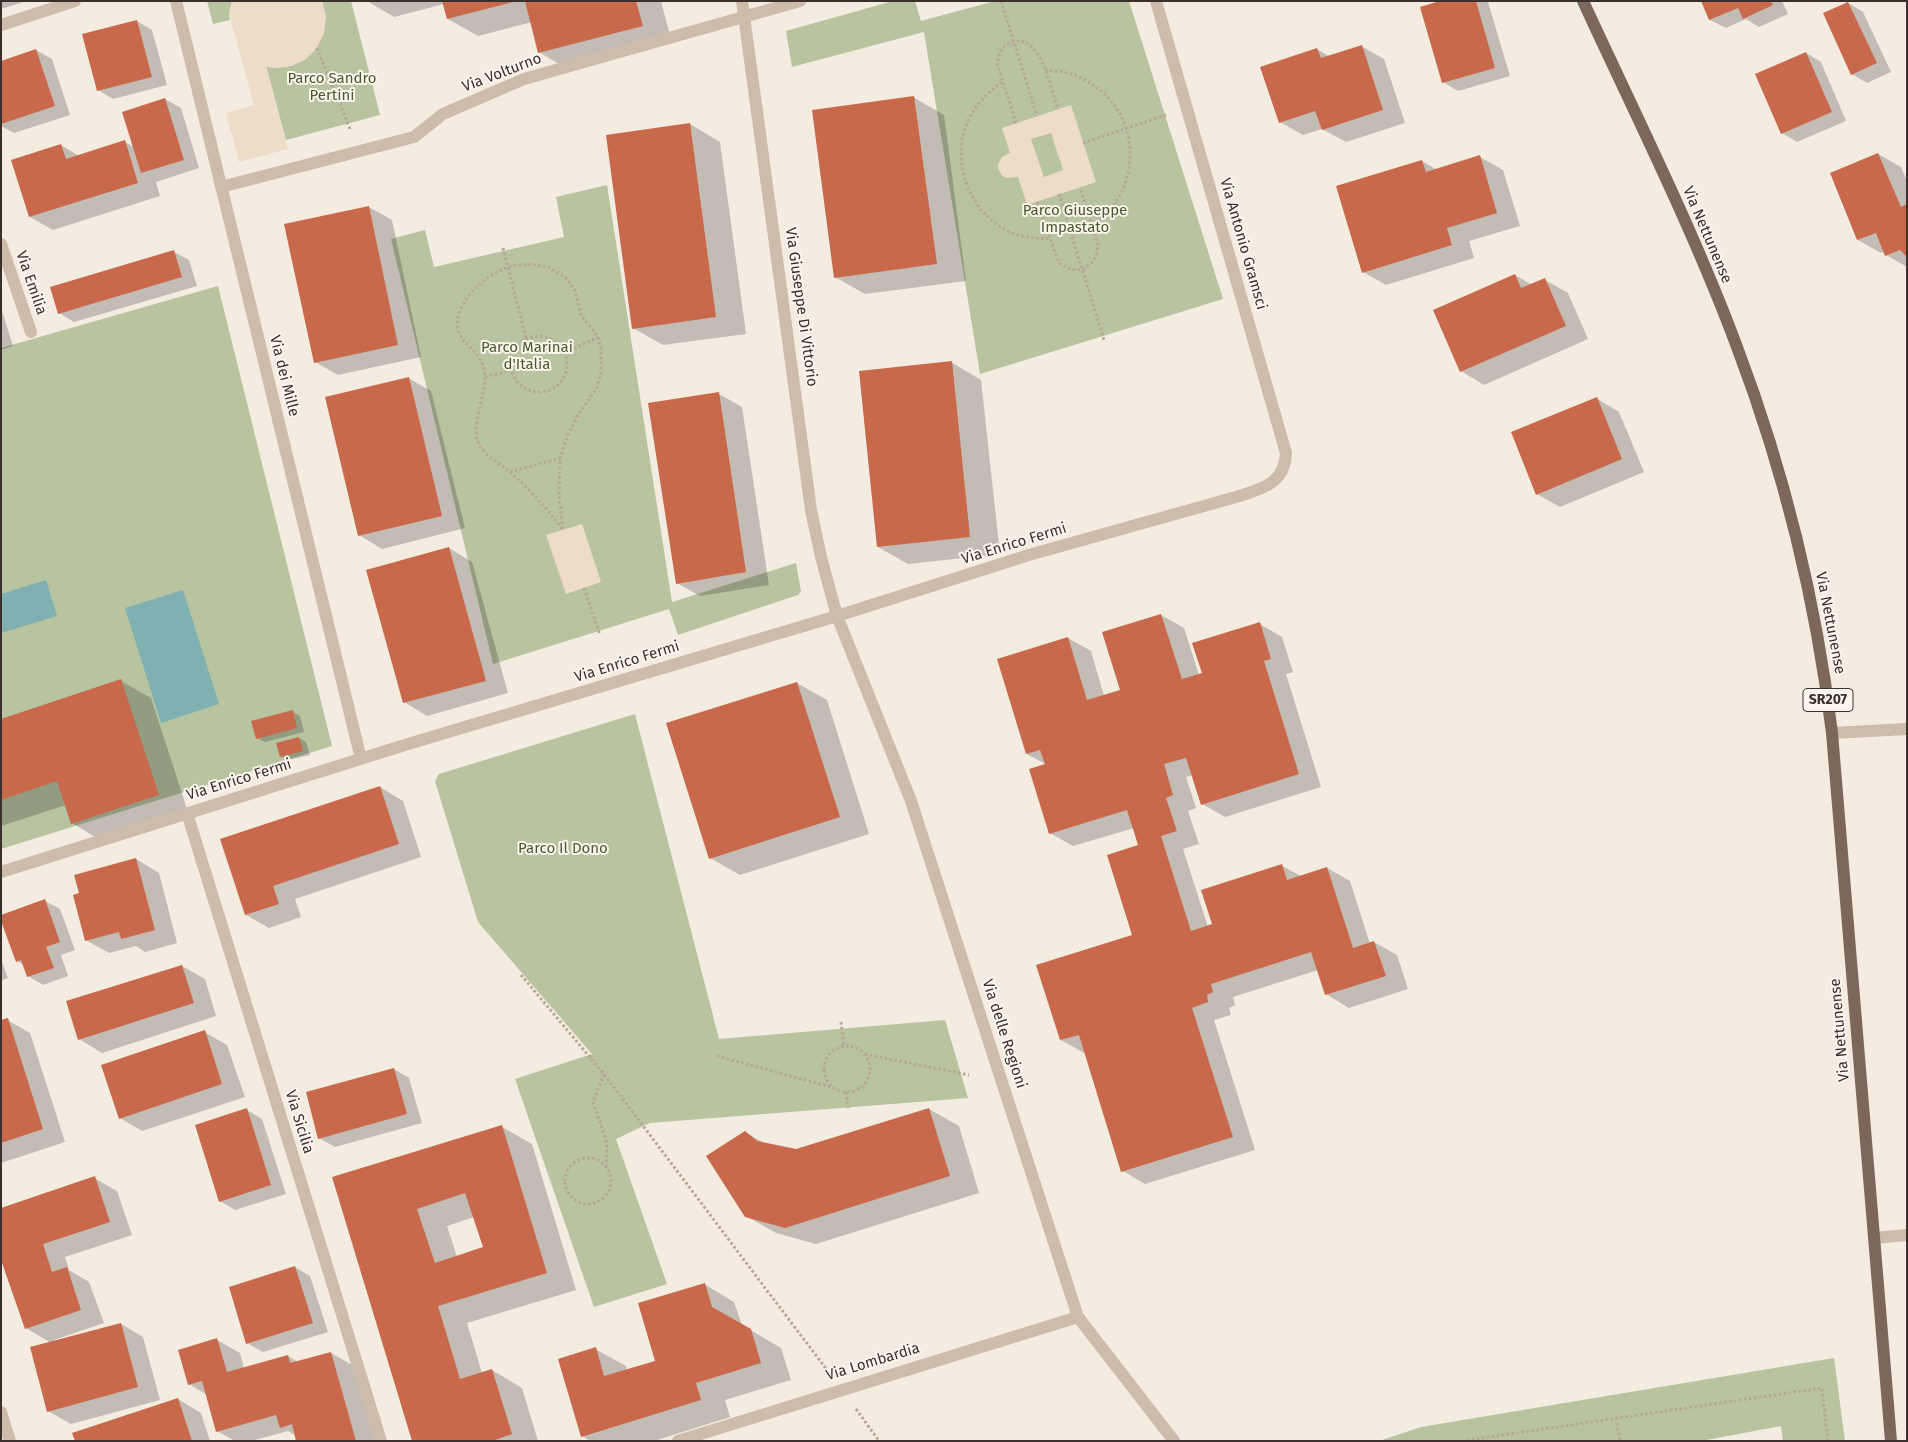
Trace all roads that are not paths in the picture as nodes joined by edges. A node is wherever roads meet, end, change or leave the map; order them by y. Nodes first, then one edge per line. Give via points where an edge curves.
1 (75, 1) edge
2 (176, 1) edge
3 (742, 1) edge
4 (800, 1) edge
5 (1156, 1) edge
6 (1583, 1) edge
7 (745, 16) junction
8 (1, 25) edge
9 (222, 187) junction
10 (1, 244) edge
11 (31, 332) dead end
12 (1264, 488) joint
13 (837, 616) junction
14 (1907, 729) edge
15 (1832, 733) junction
16 (361, 759) junction
17 (187, 813) junction
18 (1, 872) edge
19 (1907, 1234) edge
20 (1874, 1238) junction
21 (1078, 1317) junction
22 (1, 1412) edge
23 (10, 1441) edge
24 (381, 1441) edge
25 (678, 1441) edge
26 (1174, 1441) edge
27 (1891, 1441) edge

1 - 8 street
2 - 9 street, Via dei Mille
3 - 7 street, Via Giuseppe Di Vittorio
4 - 7 street, Via Volturno
5 - 12 street, Via Antonio Gramsci via 1286,453 1278,477
6 - 15 main road, Via Nettunense / SR207 via 1690,233 1760,410 1806,580 1823,665
7 - 9 street, Via Volturno via 524,78 443,114 414,137
7 - 13 street, Via Giuseppe Di Vittorio via 811,510
9 - 16 street, Via dei Mille
10 - 11 street, Via Emilia
12 - 13 street, Via Enrico Fermi via 1029,555
13 - 16 street, Via Enrico Fermi
13 - 21 street, Via delle Regioni via 911,801
14 - 15 street
15 - 20 main road, Via Nettunense / SR207
16 - 17 street, Via Enrico Fermi
17 - 18 street, Via Enrico Fermi
17 - 24 street, Via Sicilia
19 - 20 street
20 - 27 main road, Via Nettunense / SR207
21 - 25 street, Via Lombardia
21 - 26 street, Via delle Regioni
22 - 23 street

